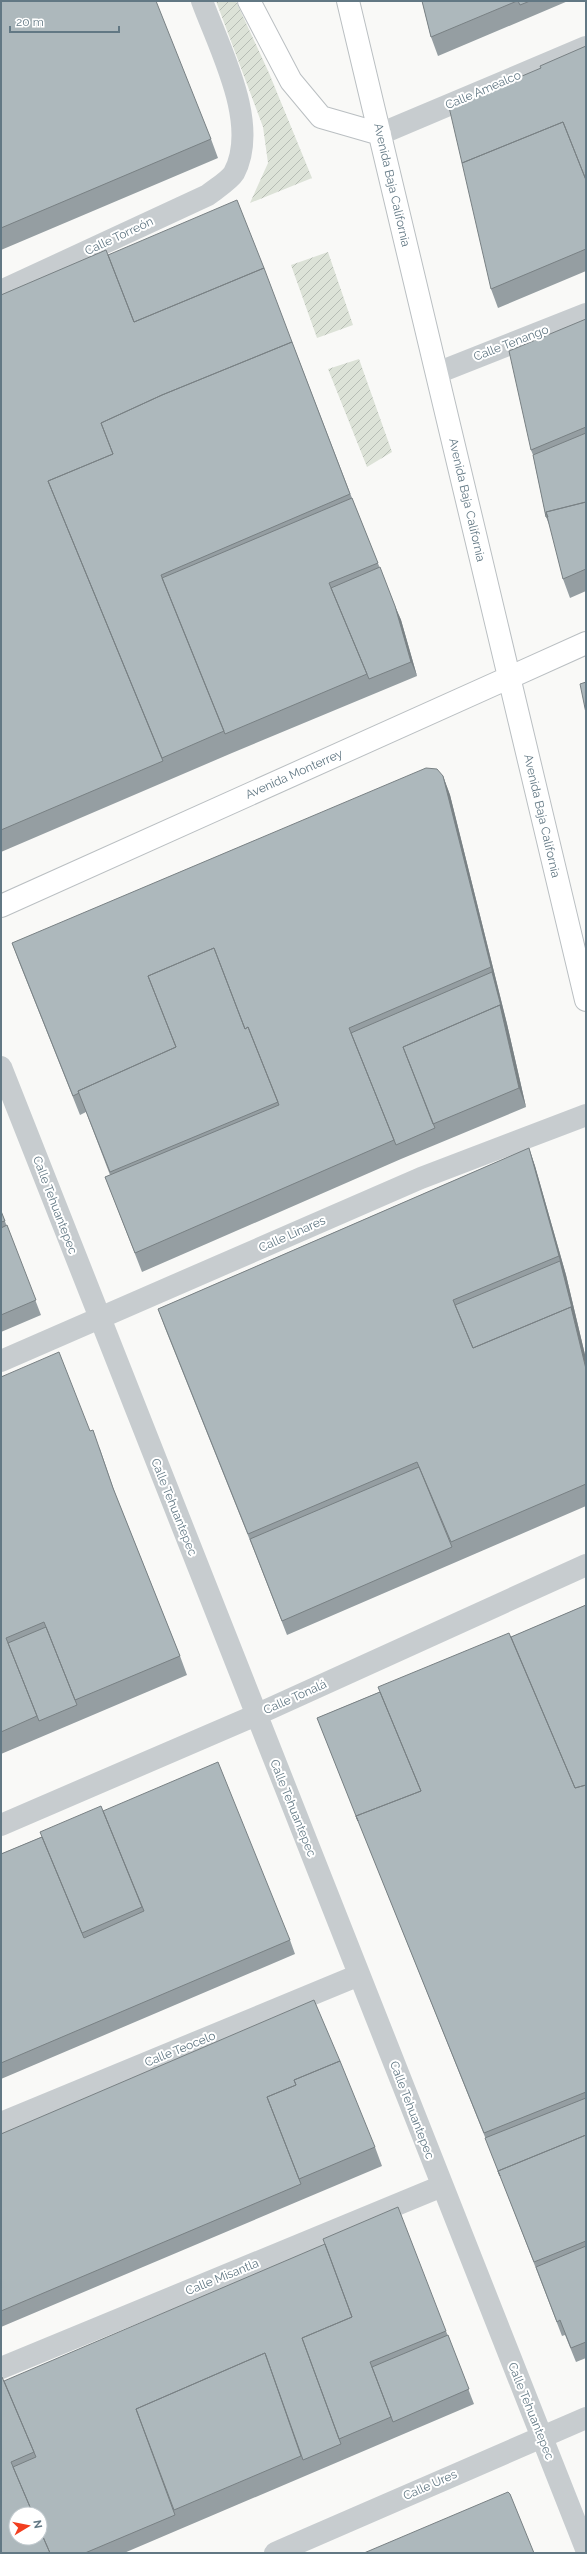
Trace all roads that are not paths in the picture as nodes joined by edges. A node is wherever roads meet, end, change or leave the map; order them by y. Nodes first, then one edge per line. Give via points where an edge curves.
1 (202, 1) edge
2 (249, 1) edge
3 (348, 1) edge
4 (586, 47) edge
5 (380, 134) junction
6 (1, 291) edge
7 (586, 314) edge
8 (436, 373) junction
9 (586, 643) edge
10 (509, 678) junction
11 (1, 906) edge
12 (586, 1000) edge
13 (1, 1067) edge
14 (586, 1114) edge
15 (99, 1318) junction
16 (1, 1361) edge
17 (586, 1565) edge
18 (256, 1715) junction
19 (1, 1825) edge
20 (359, 1975) junction
21 (1, 2123) edge
22 (442, 2186) junction
23 (1, 2368) edge
24 (586, 2418) edge
25 (541, 2436) junction
26 (586, 2549) edge
27 (276, 2553) edge

1 - 6 street, Calle Torreón via 242,107 243,145 233,174 208,195
2 - 5 main road via 292,82 321,117
3 - 5 main road, Avenida Baja California
4 - 5 street, Calle Amealco
5 - 8 main road, Avenida Baja California
7 - 8 street, Calle Tenango
8 - 10 main road, Avenida Baja California
9 - 10 main road, Avenida Monterrey
10 - 11 main road, Avenida Monterrey
10 - 12 main road, Avenida Baja California
13 - 15 street, Calle Tehuantepec
14 - 15 street, Calle Linares via 420,1178
15 - 16 street, Calle Linares
15 - 18 street, Calle Tehuantepec
17 - 18 street, Calle Tonalá
18 - 19 street, Calle Tonalá
18 - 20 street, Calle Tehuantepec
20 - 21 street, Calle Teocelo
20 - 22 street, Calle Tehuantepec
22 - 23 street, Calle Misantla
22 - 25 street, Calle Tehuantepec
24 - 25 street, Calle Ures
25 - 26 street, Calle Tehuantepec
25 - 27 street, Calle Ures

